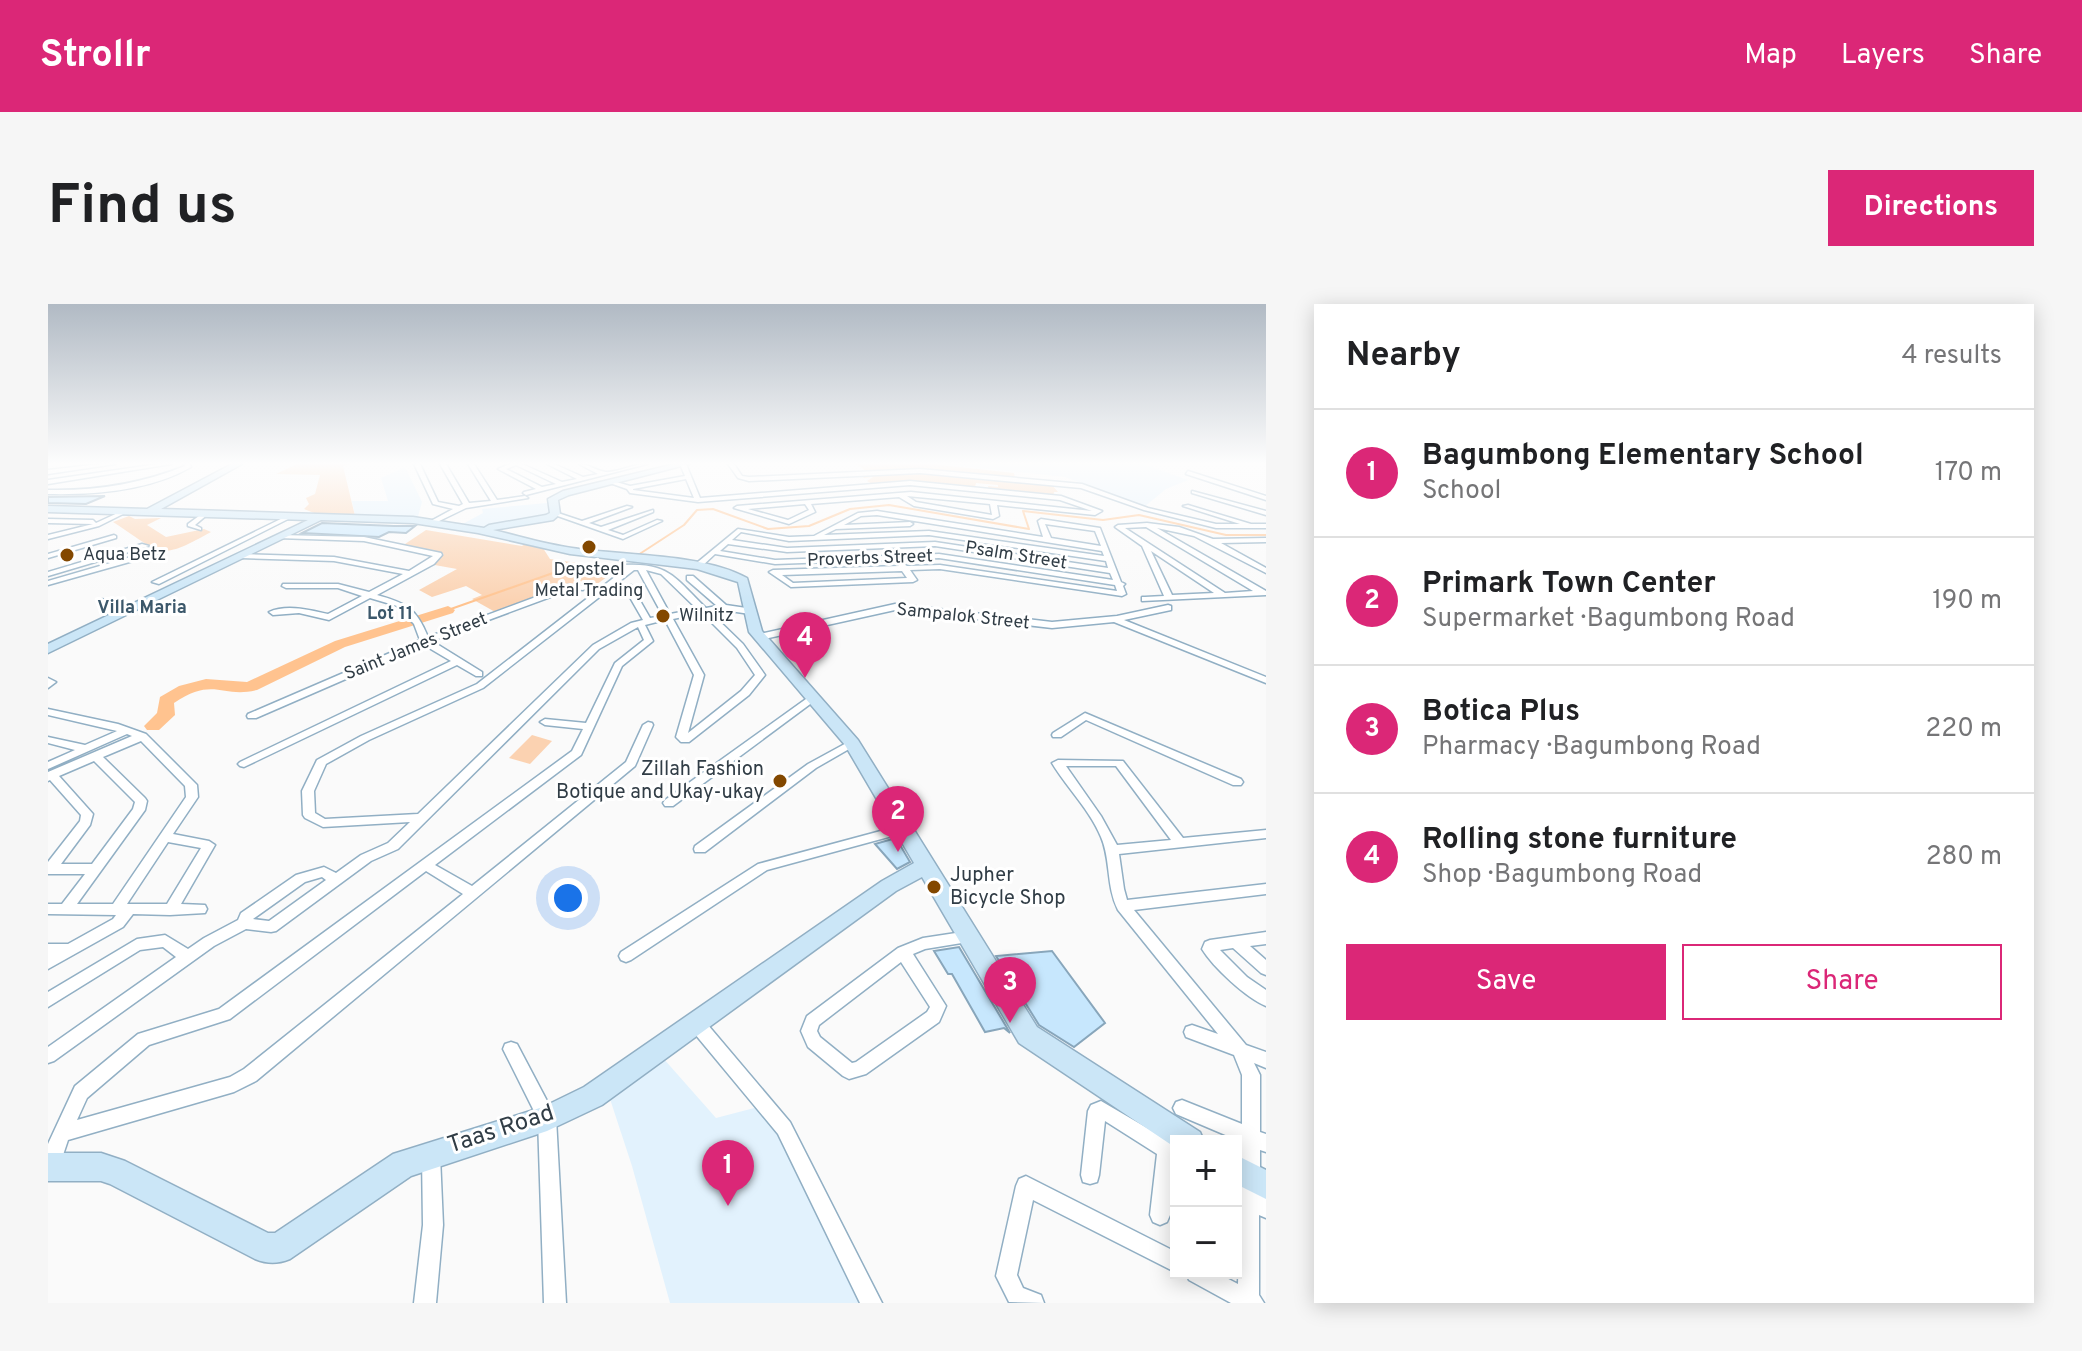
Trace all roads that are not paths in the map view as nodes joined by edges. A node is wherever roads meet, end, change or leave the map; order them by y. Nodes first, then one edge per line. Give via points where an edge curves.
1 (89, 511) edge
2 (453, 511) edge
3 (555, 511) edge
4 (619, 511) edge
5 (651, 511) dead end
6 (747, 511) edge
7 (813, 511) edge
8 (954, 511) edge
9 (995, 511) edge
10 (1152, 511) edge
11 (1184, 511) edge
12 (1201, 511) edge
13 (124, 512) junction
14 (147, 512) joint
15 (205, 514) junction
16 (555, 514) junction
17 (291, 516) junction
18 (322, 517) junction
19 (1181, 518) junction
20 (48, 521) edge
21 (659, 521) dead end
22 (100, 523) junction
23 (431, 523) junction
24 (933, 523) junction
25 (1144, 523) junction
26 (582, 524) junction
27 (1069, 524) junction
28 (1251, 526) junction
29 (1266, 526) edge
30 (833, 527) junction
31 (956, 527) junction
32 (199, 529) dead end
33 (478, 530) junction
34 (600, 530) junction
35 (65, 533) junction
36 (876, 535) junction
37 (48, 537) edge
38 (280, 537) junction
39 (816, 537) junction
40 (953, 537) junction
41 (1048, 540) junction
42 (1266, 540) edge
43 (135, 541) dead end
44 (725, 541) junction
45 (1213, 541) junction
46 (48, 544) edge
47 (1077, 545) junction
48 (1144, 545) junction
49 (85, 546) junction
50 (145, 546) dead end
51 (886, 546) junction
52 (1106, 549) junction
53 (155, 552) dead end
54 (57, 556) edge
55 (241, 556) junction
56 (895, 557) junction
57 (1110, 559) junction
58 (763, 561) junction
59 (632, 564) junction
60 (703, 564) junction
61 (48, 565) edge
62 (663, 566) junction
63 (72, 567) junction
64 (905, 568) junction
65 (1115, 571) junction
66 (1266, 571) edge
67 (410, 573) junction
68 (775, 573) junction
69 (48, 574) edge
70 (82, 574) junction
71 (171, 575) junction
72 (194, 579) junction
73 (156, 582) dead end
74 (48, 583) edge
75 (286, 586) dead end
76 (628, 587) dead end
77 (583, 588) dead end
78 (1122, 588) junction
79 (1264, 593) edge
80 (373, 594) junction
81 (1223, 595) junction
82 (1145, 599) dead end
83 (103, 601) dead end
84 (1169, 603) junction
85 (139, 606) junction
86 (723, 607) junction
87 (703, 611) junction
88 (750, 611) junction
89 (273, 612) dead end
90 (669, 617) junction
91 (1117, 619) junction
92 (644, 622) junction
93 (762, 640) junction
94 (425, 641) junction
95 (740, 646) junction
96 (48, 649) edge
97 (458, 661) junction
98 (479, 674) dead end
99 (1266, 680) edge
100 (813, 697) junction
101 (48, 712) edge
102 (252, 716) dead end
103 (545, 722) dead end
104 (648, 725) dead end
105 (590, 727) junction
106 (128, 730) junction
107 (1057, 735) dead end
108 (142, 736) junction
109 (48, 740) edge
110 (852, 743) junction
111 (1110, 751) dead end
112 (91, 752) junction
113 (1091, 762) junction
114 (244, 764) dead end
115 (49, 773) edge
116 (1237, 782) dead end
117 (669, 803) dead end
118 (418, 818) junction
119 (903, 829) junction
120 (1266, 834) edge
121 (165, 837) junction
122 (1180, 843) junction
123 (700, 849) dead end
124 (1112, 850) junction
125 (426, 865) junction
126 (925, 866) junction
127 (49, 869) edge
128 (95, 869) junction
129 (337, 880) junction
130 (1266, 889) edge
131 (474, 894) junction
132 (1123, 906) junction
133 (48, 909) edge
134 (66, 909) junction
135 (200, 909) dead end
136 (170, 910) junction
137 (122, 911) junction
138 (244, 923) junction
139 (969, 937) junction
140 (1266, 938) edge
141 (1236, 942) junction
142 (48, 950) edge
143 (68, 950) junction
144 (903, 952) junction
145 (186, 956) junction
146 (626, 956) dead end
147 (48, 963) edge
148 (1266, 969) edge
149 (1266, 999) edge
150 (48, 1000) edge
151 (696, 1023) junction
152 (1192, 1032) dead end
153 (511, 1049) dead end
154 (1240, 1050) junction
155 (48, 1056) edge
156 (1266, 1060) edge
157 (1182, 1108) dead end
158 (547, 1118) junction
159 (61, 1133) junction
160 (1181, 1135) edge
161 (1258, 1140) edge
162 (1170, 1151) edge
163 (431, 1153) junction
164 (1170, 1162) edge
165 (49, 1167) edge
166 (1090, 1175) dead end
167 (1251, 1188) edge
168 (1160, 1215) dead end
169 (1170, 1260) edge
170 (1207, 1279) edge
171 (1250, 1302) edge
172 (425, 1303) edge
173 (555, 1303) edge
174 (871, 1303) edge
175 (1033, 1303) edge

1 - 13 main road
2 - 23 street
3 - 16 main road
4 - 26 street
5 - 34 street
6 - 7 street via 789,522
8 - 9 street via 993,517
10 - 19 street
11 - 19 street
12 - 28 street
13 - 14 main road
13 - 22 street
14 - 15 main road
15 - 17 main road
15 - 32 street via 190,525
16 - 26 street
16 - 33 main road
17 - 18 main road
17 - 71 street
18 - 23 main road
18 - 38 main road
19 - 28 street via 1221,527
20 - 22 street
21 - 34 street via 624,537
22 - 35 street
22 - 49 street via 114,537
23 - 33 main road
24 - 30 street
24 - 30 street via 868,513
24 - 31 street
25 - 45 street
25 - 48 street via 1117,527
25 - 79 street
26 - 34 street
27 - 41 street via 1040,522
27 - 47 street
27 - 52 street via 1097,528
28 - 29 street
30 - 39 street
31 - 40 street
31 - 41 street
33 - 59 main road
35 - 37 street
35 - 49 street
36 - 39 street
36 - 40 street
36 - 51 street
38 - 55 main road
38 - 67 street via 364,539 438,555
39 - 44 street via 789,539 740,530
40 - 57 street
41 - 47 street
42 - 45 street
43 - 54 street
44 - 51 street, Psalm Street via 778,550
44 - 60 street
45 - 66 street
46 - 54 street
47 - 52 street
48 - 81 street
48 - 84 street
49 - 54 street
50 - 63 street
51 - 56 street
51 - 65 street, Psalm Street via 935,544
52 - 57 street
53 - 70 street
54 - 61 street
54 - 63 street
55 - 67 street via 334,559
55 - 72 main road
56 - 58 street, Proverbs Street
56 - 64 street
56 - 78 street, Proverbs Street via 945,557
57 - 65 street
58 - 60 street, Proverbs Street
58 - 68 street
59 - 62 main road
59 - 90 street
59 - 118 street via 480,686 321,762 308,791 309,815 323,823
60 - 62 main road
60 - 86 street
60 - 88 main road via 743,580
62 - 87 street
63 - 69 street
63 - 70 street
64 - 68 street
64 - 68 street via 914,578 910,581 791,585
64 - 78 street via 947,567 1112,594
65 - 78 street
67 - 80 street
70 - 74 street
71 - 72 street
71 - 73 street
72 - 85 main road
75 - 80 street via 322,585
76 - 92 street
77 - 94 street, Saint James Street via 571,587
79 - 81 street
80 - 89 street via 332,616
80 - 94 street via 400,604 417,621
81 - 84 street
82 - 84 street
83 - 85 street
84 - 91 street, Sampalok Street
85 - 96 main road
86 - 87 street
86 - 88 street
87 - 90 street
87 - 95 street
88 - 93 main road
90 - 92 street
90 - 95 street via 699,677 683,740 760,678
91 - 93 street, Sampalok Street via 1041,625 895,607
91 - 99 street
92 - 105 street via 649,641 618,665
92 - 118 street via 582,657
93 - 95 street, Sampalok Street
93 - 100 main road
94 - 97 street
94 - 102 street, Saint James Street
97 - 98 street
97 - 114 street
100 - 110 main road
100 - 117 street
101 - 106 street
103 - 105 street
104 - 131 street via 631,764
105 - 125 street via 577,753
106 - 108 street
106 - 112 street
107 - 116 street via 1085,716
108 - 112 street
108 - 121 street via 193,792
109 - 112 street
110 - 119 main road
110 - 123 street via 812,766
111 - 113 street
112 - 115 street
112 - 128 street via 141,801
113 - 122 street via 1122,765
113 - 124 street via 1059,765
115 - 127 street via 87,814
118 - 129 street via 393,846
119 - 126 main road
119 - 146 street via 763,867
120 - 122 street
121 - 136 street via 209,845
121 - 137 street
122 - 124 street
124 - 132 street
125 - 131 street
125 - 159 street via 224,1014 144,1039 81,1092
126 - 139 main road
126 - 151 main road, Taas Road
127 - 128 street
128 - 134 street
129 - 138 street via 271,927
129 - 138 street via 324,872 301,878
130 - 132 street
131 - 159 street via 250,1075
132 - 154 street
133 - 134 street
134 - 137 street
135 - 136 street
136 - 137 street
137 - 143 street via 118,923
138 - 145 street
139 - 144 street
139 - 160 main road via 1036,1043
140 - 141 street
141 - 148 street
141 - 149 street via 1209,949
142 - 143 street
143 - 147 street
144 - 144 street via 937,1011 860,1069 849,1071 814,1042 809,1031 813,1021
145 - 150 street via 165,941 137,945
145 - 155 street
151 - 158 main road, Taas Road via 593,1096
151 - 174 street via 784,1128
152 - 154 street
153 - 158 street
154 - 156 street
154 - 161 street via 1251,1075
157 - 161 street
158 - 163 main road, Taas Road
158 - 173 street
159 - 165 street
161 - 167 street
162 - 166 street via 1105,1109 1097,1111
163 - 165 main road, Taas Road via 403,1164 279,1248 266,1248 115,1171
163 - 172 street via 433,1225
164 - 168 street
167 - 171 street
169 - 175 street via 1026,1186 1006,1276 1016,1295
170 - 171 street

